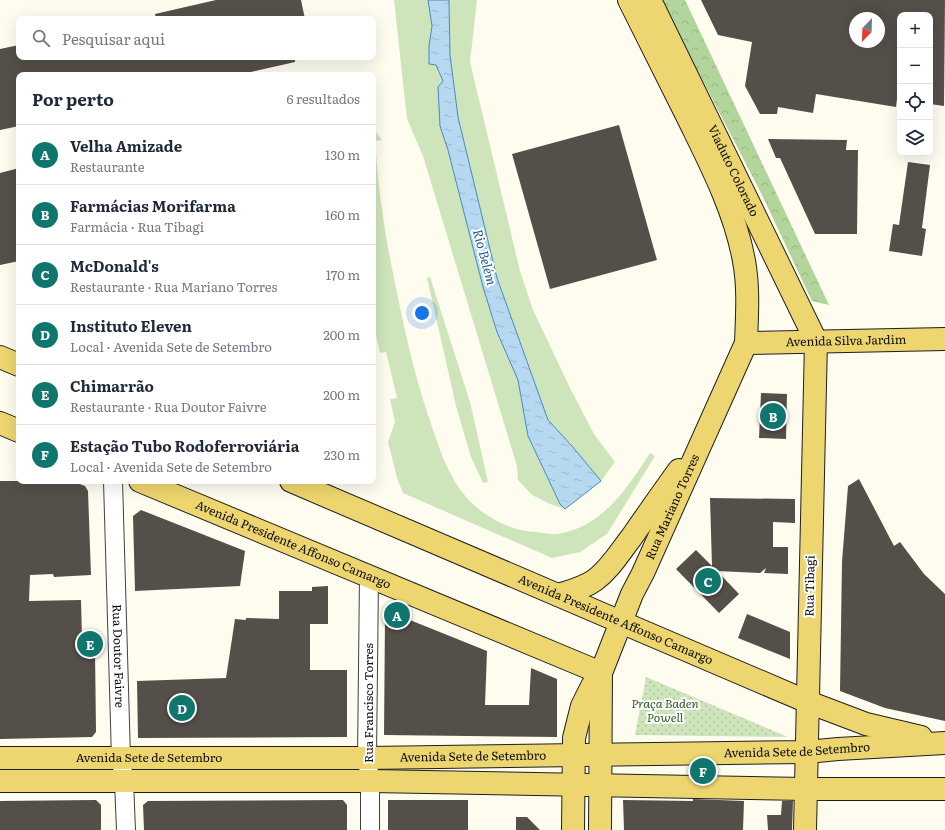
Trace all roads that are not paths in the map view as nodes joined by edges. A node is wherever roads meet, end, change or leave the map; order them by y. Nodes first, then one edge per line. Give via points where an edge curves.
1 (641, 2) edge
2 (945, 339) edge
3 (816, 341) junction
4 (746, 342) junction
5 (0, 357) edge
6 (16, 365) edge
7 (0, 423) edge
8 (16, 430) edge
9 (706, 433) junction
10 (113, 484) edge
11 (147, 484) edge
12 (298, 484) edge
13 (369, 576) junction
14 (558, 595) junction
15 (621, 622) junction
16 (601, 672) junction
17 (808, 702) junction
18 (945, 743) edge
19 (807, 752) junction
20 (573, 755) junction
21 (600, 755) junction
22 (0, 758) edge
23 (121, 758) junction
24 (367, 758) junction
25 (0, 781) edge
26 (124, 781) junction
27 (370, 781) junction
28 (573, 785) junction
29 (606, 785) junction
30 (806, 789) junction
31 (945, 789) edge
32 (126, 830) edge
33 (370, 830) edge
34 (573, 830) edge
35 (600, 830) edge
36 (805, 830) edge

1 - 3 main road, Viaduto Colorado
1 - 4 main road, Viaduto Colorado via 728,203 744,261 748,303
2 - 3 main road, Avenida Silva Jardim
3 - 4 main road, Avenida Silva Jardim
3 - 17 main road, Rua Tibagi
4 - 9 main road, Rua Mariano Torres
5 - 6 main road
7 - 8 main road
9 - 14 main road via 605,571 587,585
9 - 15 main road, Rua Mariano Torres
10 - 23 street, Rua Doutor Faivre
11 - 13 main road, Avenida Presidente Affonso Camargo
12 - 14 main road, Avenida Presidente Affonso Camargo
13 - 16 main road, Avenida Presidente Affonso Camargo
13 - 24 street, Rua Francisco Torres
14 - 15 main road, Avenida Presidente Affonso Camargo
15 - 16 main road, Rua Mariano Torres
15 - 17 main road, Avenida Presidente Affonso Camargo
16 - 20 main road, Rua Mariano Torres via 582,706 576,727
16 - 21 main road, Rua Mariano Torres
17 - 18 main road, Avenida Presidente Affonso Camargo via 866,724
17 - 19 main road, Rua Tibagi
18 - 19 main road, Avenida Sete de Setembro
19 - 21 main road, Avenida Sete de Setembro
19 - 30 main road, Rua Tibagi
20 - 21 main road, Avenida Sete de Setembro
20 - 24 main road, Avenida Sete de Setembro
20 - 28 main road, Rua Mariano Torres
21 - 29 main road, Rua Mariano Torres
22 - 23 main road, Avenida Sete de Setembro
23 - 24 main road, Avenida Sete de Setembro
23 - 26 street, Rua Doutor Faivre
24 - 27 street, Rua Francisco Torres
25 - 26 main road, Avenida Sete de Setembro
26 - 27 main road, Avenida Sete de Setembro
26 - 32 street, Rua Doutor Faivre
27 - 28 main road, Avenida Sete de Setembro
27 - 33 street, Rua Francisco Torres
28 - 29 main road, Avenida Sete de Setembro
28 - 34 main road, Rua Mariano Torres
29 - 30 main road, Avenida Sete de Setembro
29 - 35 main road, Rua Mariano Torres
30 - 31 main road, Avenida Sete de Setembro
30 - 36 main road, Rua Tibagi

